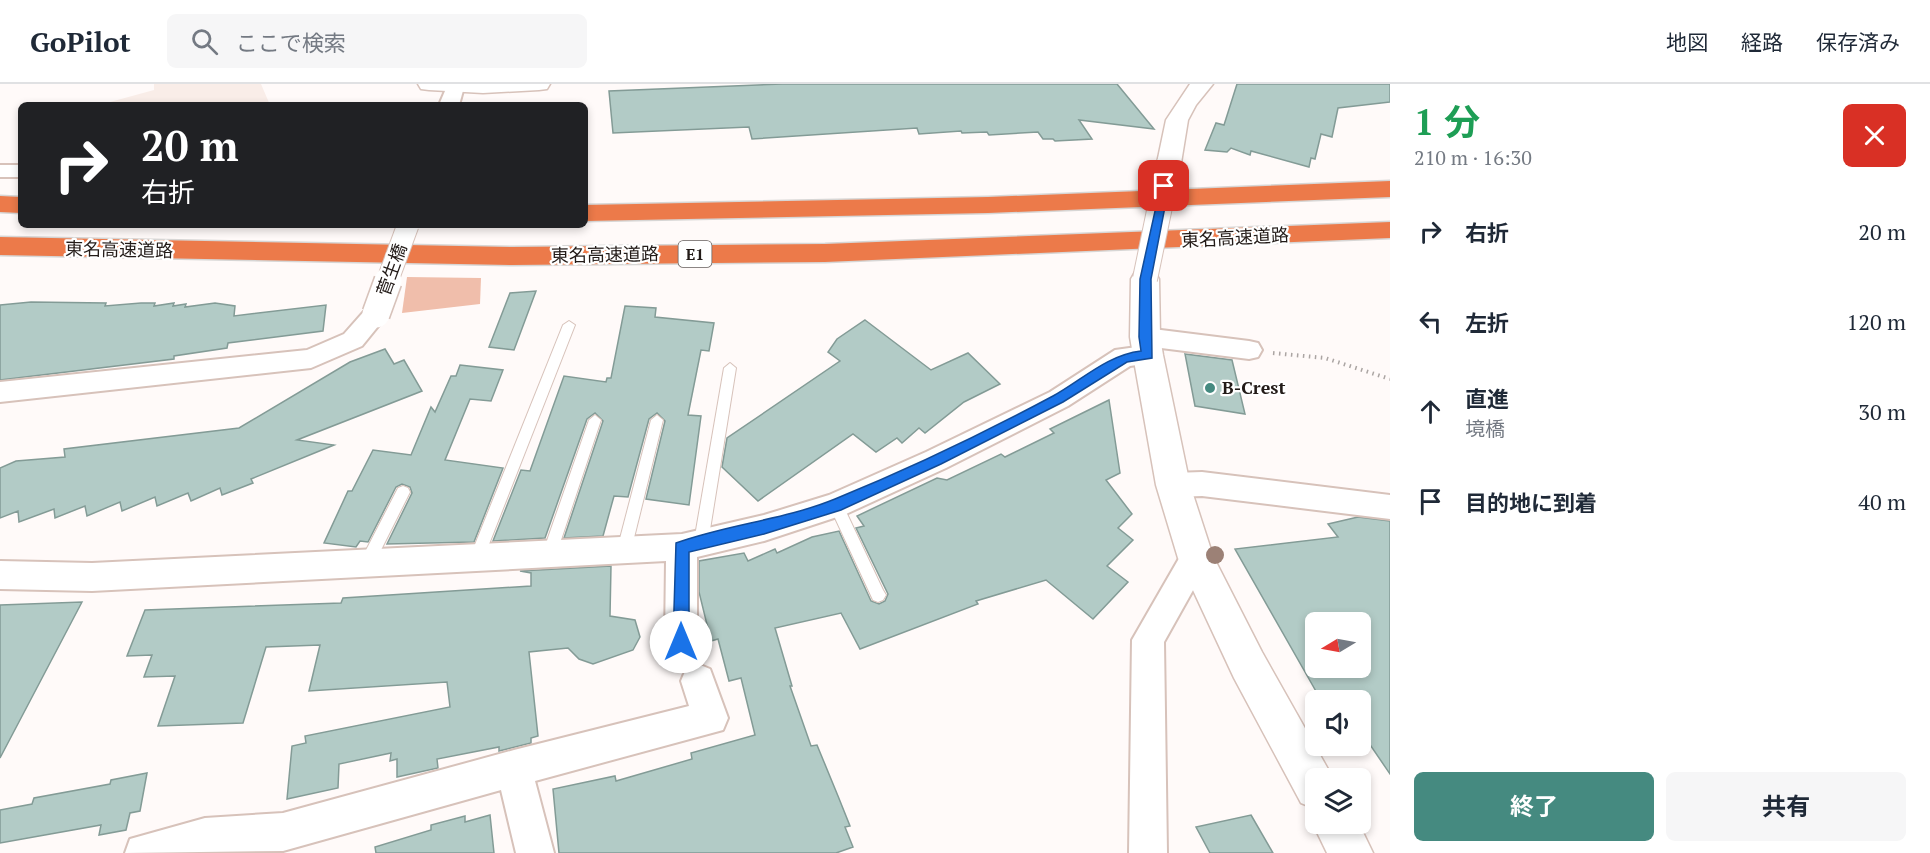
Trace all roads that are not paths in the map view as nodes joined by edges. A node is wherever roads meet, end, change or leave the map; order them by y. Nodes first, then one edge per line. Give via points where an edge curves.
1 (429, 84) edge
2 (539, 84) edge
3 (1202, 84) edge
4 (483, 86) edge
5 (452, 96) edge
6 (0, 171) edge
7 (18, 171) edge
8 (1390, 189) edge
9 (0, 204) edge
10 (18, 205) edge
11 (588, 213) edge
12 (407, 228) edge
13 (1390, 230) edge
14 (0, 246) edge
15 (569, 325) dead end
16 (1146, 346) junction
17 (1249, 350) road end
18 (730, 368) dead end
19 (0, 392) edge
20 (595, 420) dead end
21 (657, 420) dead end
22 (1173, 485) junction
23 (403, 492) dead end
24 (836, 505) junction
25 (1390, 507) edge
26 (691, 545) junction
27 (624, 550) junction
28 (549, 555) junction
29 (477, 557) junction
30 (1196, 558) junction
31 (366, 565) junction
32 (0, 574) edge
33 (878, 595) dead end
34 (681, 642) dead end
35 (698, 681) dead end
36 (514, 768) junction
37 (1305, 768) edge
38 (1341, 834) edge
39 (144, 853) edge
40 (535, 853) edge
41 (1148, 853) edge
42 (1351, 853) edge

1 - 5 street
2 - 4 street
3 - 16 street, bridge via 1178,112 1145,279
4 - 5 street
6 - 7 street
8 - 11 highway via 820,210
9 - 10 highway
12 - 19 street, 菅生橋, bridge via 376,314 353,340 311,359
13 - 14 highway, 東名高速道路 / E1 via 825,253 512,256
15 - 29 lane
16 - 17 street
16 - 22 street
16 - 24 street via 1048,404
18 - 26 lane
20 - 28 lane
21 - 27 lane
22 - 25 street via 1202,483
22 - 30 street
23 - 31 lane
24 - 26 street via 764,528
24 - 33 lane
26 - 27 street
26 - 34 street
27 - 28 street
28 - 29 street
29 - 31 street
30 - 37 street
30 - 41 street via 1148,640
31 - 32 street via 92,577
35 - 36 street via 711,718
36 - 39 street via 283,832 204,837
36 - 40 street
38 - 42 street

